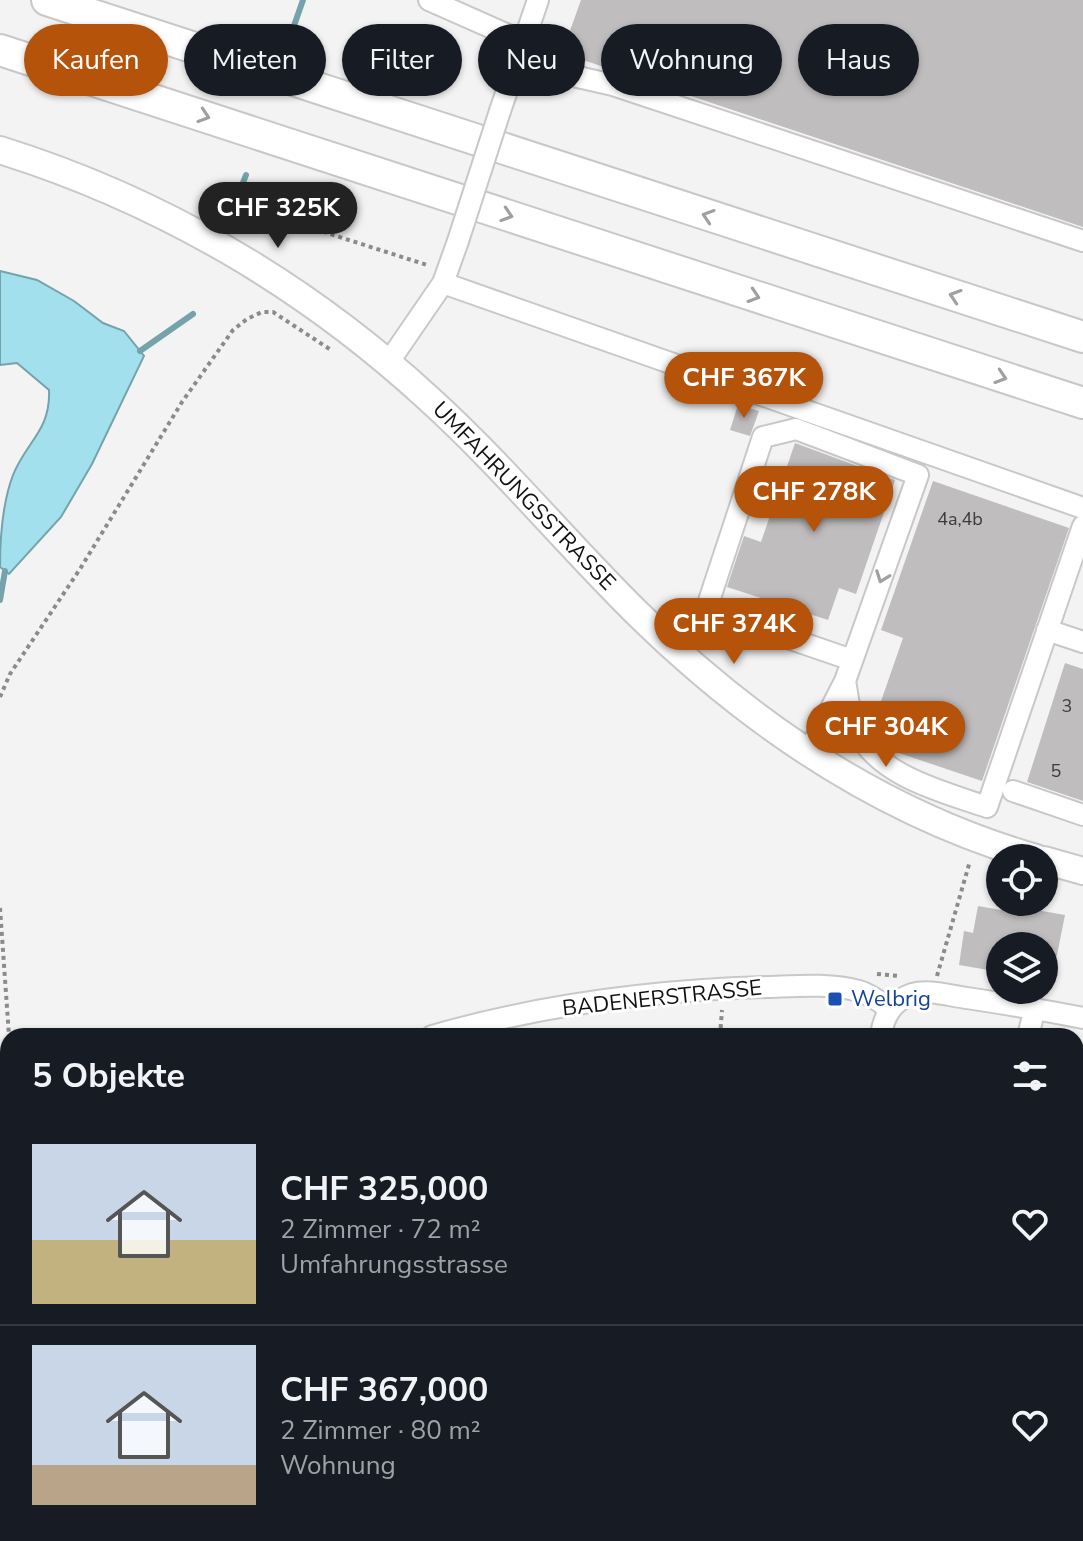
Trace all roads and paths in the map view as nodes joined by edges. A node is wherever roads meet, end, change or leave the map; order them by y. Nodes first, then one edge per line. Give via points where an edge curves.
1 (47, 0) edge
2 (429, 0) edge
3 (538, 0) edge
4 (483, 24) edge
5 (530, 24) edge
6 (0, 50) edge
7 (585, 79) edge
8 (505, 96) edge
9 (0, 150) edge
10 (224, 200) dead end
11 (1083, 241) edge
12 (445, 277) junction
13 (1083, 337) edge
14 (333, 352) dead end
15 (388, 363) junction
16 (1083, 403) edge
17 (1083, 508) edge
18 (1083, 526) edge
19 (1047, 630) junction
20 (1083, 642) edge
21 (852, 660) junction
22 (845, 681) junction
23 (0, 697) edge
24 (808, 753) junction
25 (1013, 791) dead end
26 (1083, 815) edge
27 (977, 840) junction
28 (990, 844) edge
29 (1058, 864) edge
30 (1083, 871) edge
31 (0, 908) edge
32 (723, 988) junction
33 (933, 993) junction
34 (1035, 1008) junction
35 (890, 1009) junction
36 (1083, 1018) edge
37 (8, 1028) edge
38 (467, 1028) edge
39 (720, 1028) edge
40 (882, 1028) edge
41 (1030, 1028) edge

13 -> 1 highway
2 - 4 street
3 - 5 street
6 -> 16 highway
7 - 11 street
8 - 12 street, bridge
9 - 15 main road, UMFAHRUNGSSTRASSE via 128,199 231,251 311,302
10 - 12 path
12 - 15 street
12 - 17 street
14 - 23 path via 273,312 262,312 233,330 182,402
15 - 24 main road, UMFAHRUNGSSTRASSE via 484,452 670,644
18 - 19 street
19 - 20 street
19 - 22 street via 987,807 916,782 870,753 854,727
21 -> 21 street via 706,610 763,437 796,429 918,475
21 - 22 street
22 - 24 street
24 - 27 main road, UMFAHRUNGSSTRASSE via 918,815
25 - 26 street
27 - 28 main road, UMFAHRUNGSSTRASSE
27 - 33 path
29 - 30 main road
31 - 37 path
32 - 35 street, BADENERSTRASSE via 839,988 860,991
32 - 38 street, BADENERSTRASSE via 584,1004
32 - 39 path
33 - 34 street
33 - 35 street via 914,994
34 - 36 street
34 - 41 street
35 - 40 street

